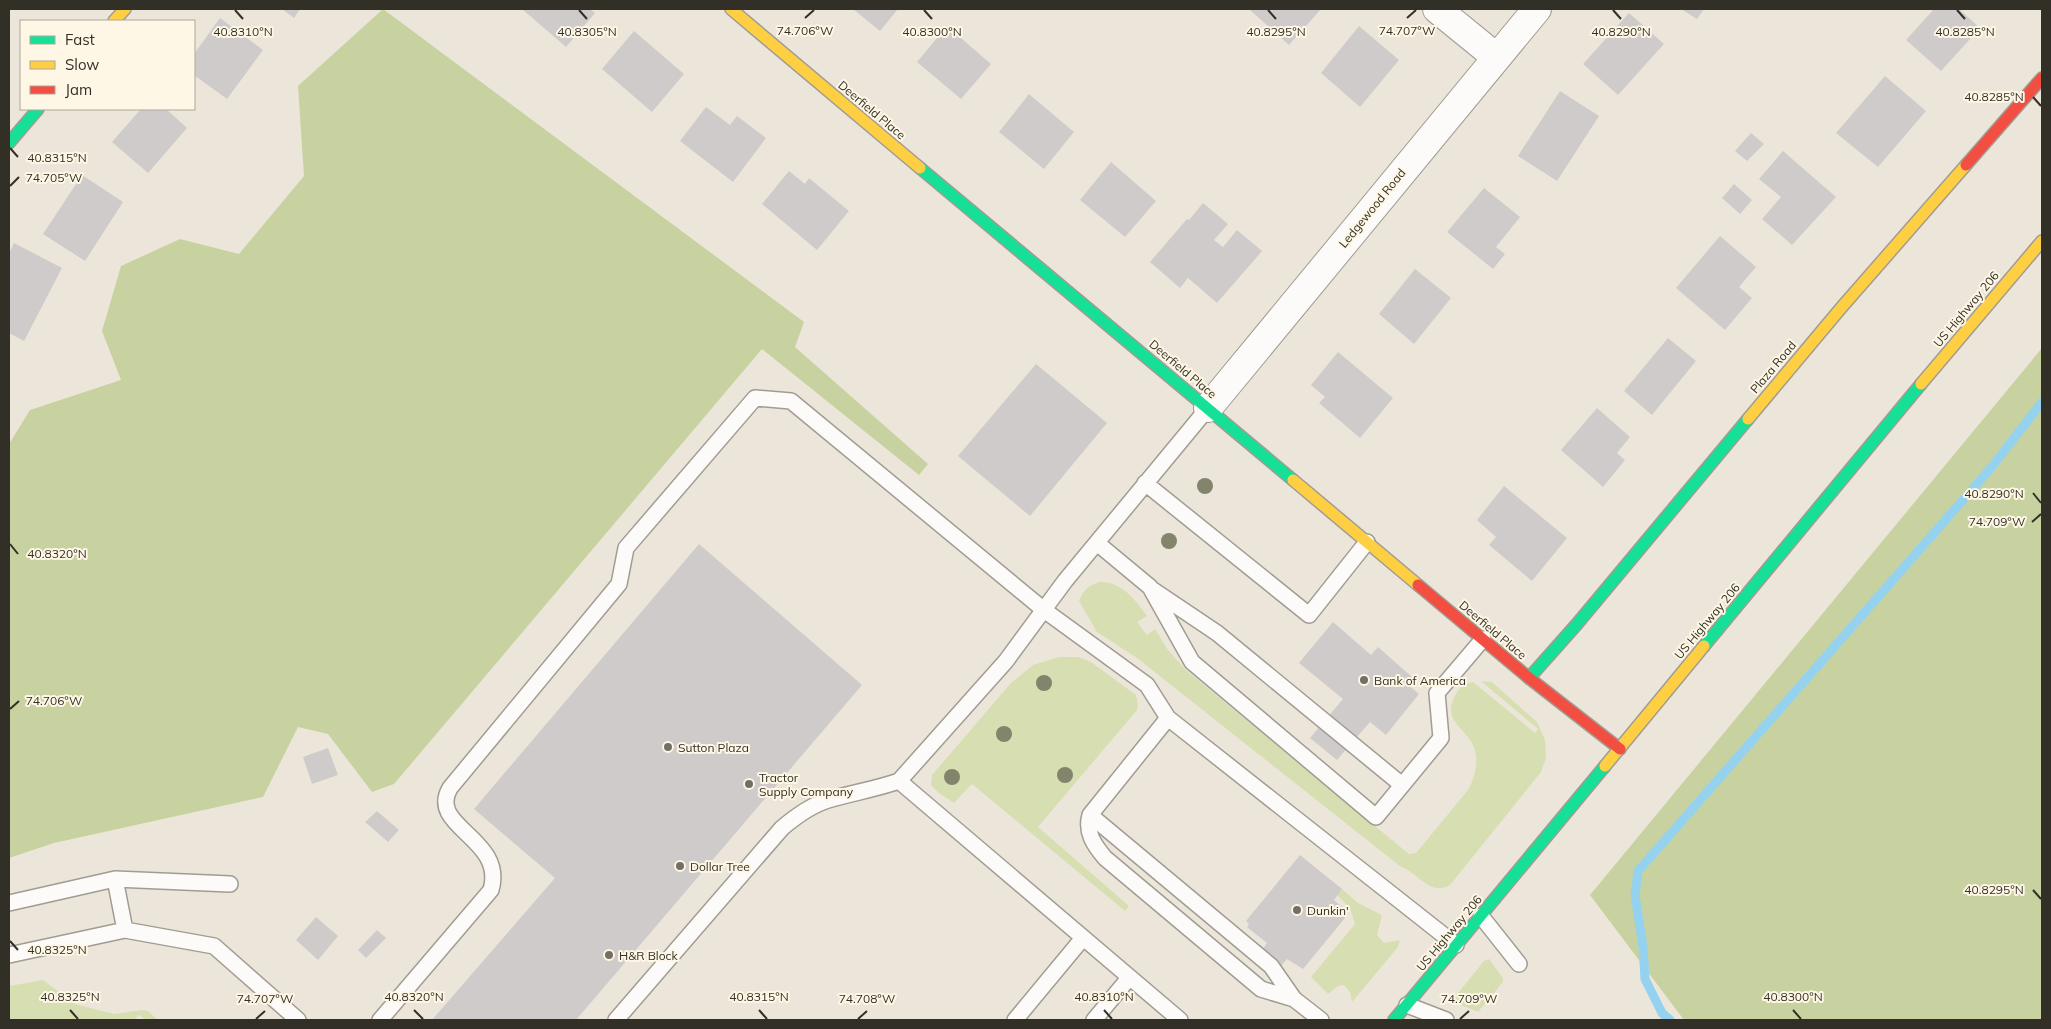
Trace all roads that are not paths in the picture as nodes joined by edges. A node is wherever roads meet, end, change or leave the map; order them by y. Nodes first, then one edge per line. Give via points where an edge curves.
1 (125, 9) edge
2 (730, 9) edge
3 (1437, 9) edge
4 (1537, 9) edge
5 (115, 20) edge
6 (1496, 57) junction
7 (2042, 78) edge
8 (37, 110) edge
9 (9, 143) edge
10 (2042, 241) edge
11 (1208, 408) junction
12 (1145, 483) junction
13 (1367, 542) junction
14 (1097, 543) junction
15 (1150, 587) junction
16 (1044, 610) junction
17 (1483, 639) junction
18 (1529, 678) junction
19 (1168, 718) junction
20 (1620, 749) junction
21 (899, 780) junction
22 (1402, 785) junction
23 (1090, 815) junction
24 (115, 879) junction
25 (230, 884) dead end
26 (9, 903) edge
27 (1481, 916) junction
28 (125, 930) junction
29 (1083, 938) junction
30 (1456, 946) junction
31 (9, 955) edge
32 (1519, 964) dead end
33 (1129, 978) junction
34 (1294, 999) junction
35 (1407, 1005) junction
36 (298, 1020) edge
37 (380, 1020) edge
38 (616, 1020) edge
39 (1015, 1020) edge
40 (1094, 1020) edge
41 (1180, 1020) edge
42 (1320, 1020) edge
43 (1394, 1020) edge
44 (1446, 1020) edge

1 - 5 main road
2 - 11 main road, Deerfield Place
3 - 6 street
4 - 6 street, Ledgewood Road
6 - 11 street, Ledgewood Road
7 - 18 main road, Plaza Road via 1841,308
8 - 9 main road
10 - 20 main road, US Highway 206
11 - 12 lane
11 - 13 main road, Deerfield Place
12 - 13 lane via 1309,615
12 - 14 lane
13 - 17 main road, Deerfield Place
14 - 15 lane
14 - 16 lane
15 - 22 lane via 1217,633
15 - 22 lane via 1192,662 1376,817
16 - 19 lane via 1147,685
16 - 21 lane via 1006,661
16 - 37 lane via 791,401 755,398 626,548 620,584 450,788 445,798 448,812 490,861 491,890
17 - 18 main road, Deerfield Place
17 - 22 lane via 1437,693 1441,738
18 - 20 main road, Deerfield Place
19 - 23 lane
19 - 30 lane
20 - 27 main road, US Highway 206
21 - 29 lane
21 - 38 lane via 826,800 782,828
23 - 34 lane via 1271,966
23 - 34 lane via 1087,825 1090,835 1105,858 1261,989
24 - 25 lane
24 - 26 lane
24 - 28 lane
27 - 30 main road, US Highway 206
27 - 32 lane
28 - 31 lane
28 - 36 lane via 214,946
29 - 33 lane
29 - 39 lane
30 - 35 main road, US Highway 206
33 - 40 lane
33 - 41 lane
34 - 42 lane
35 - 43 main road, US Highway 206
35 - 44 lane

